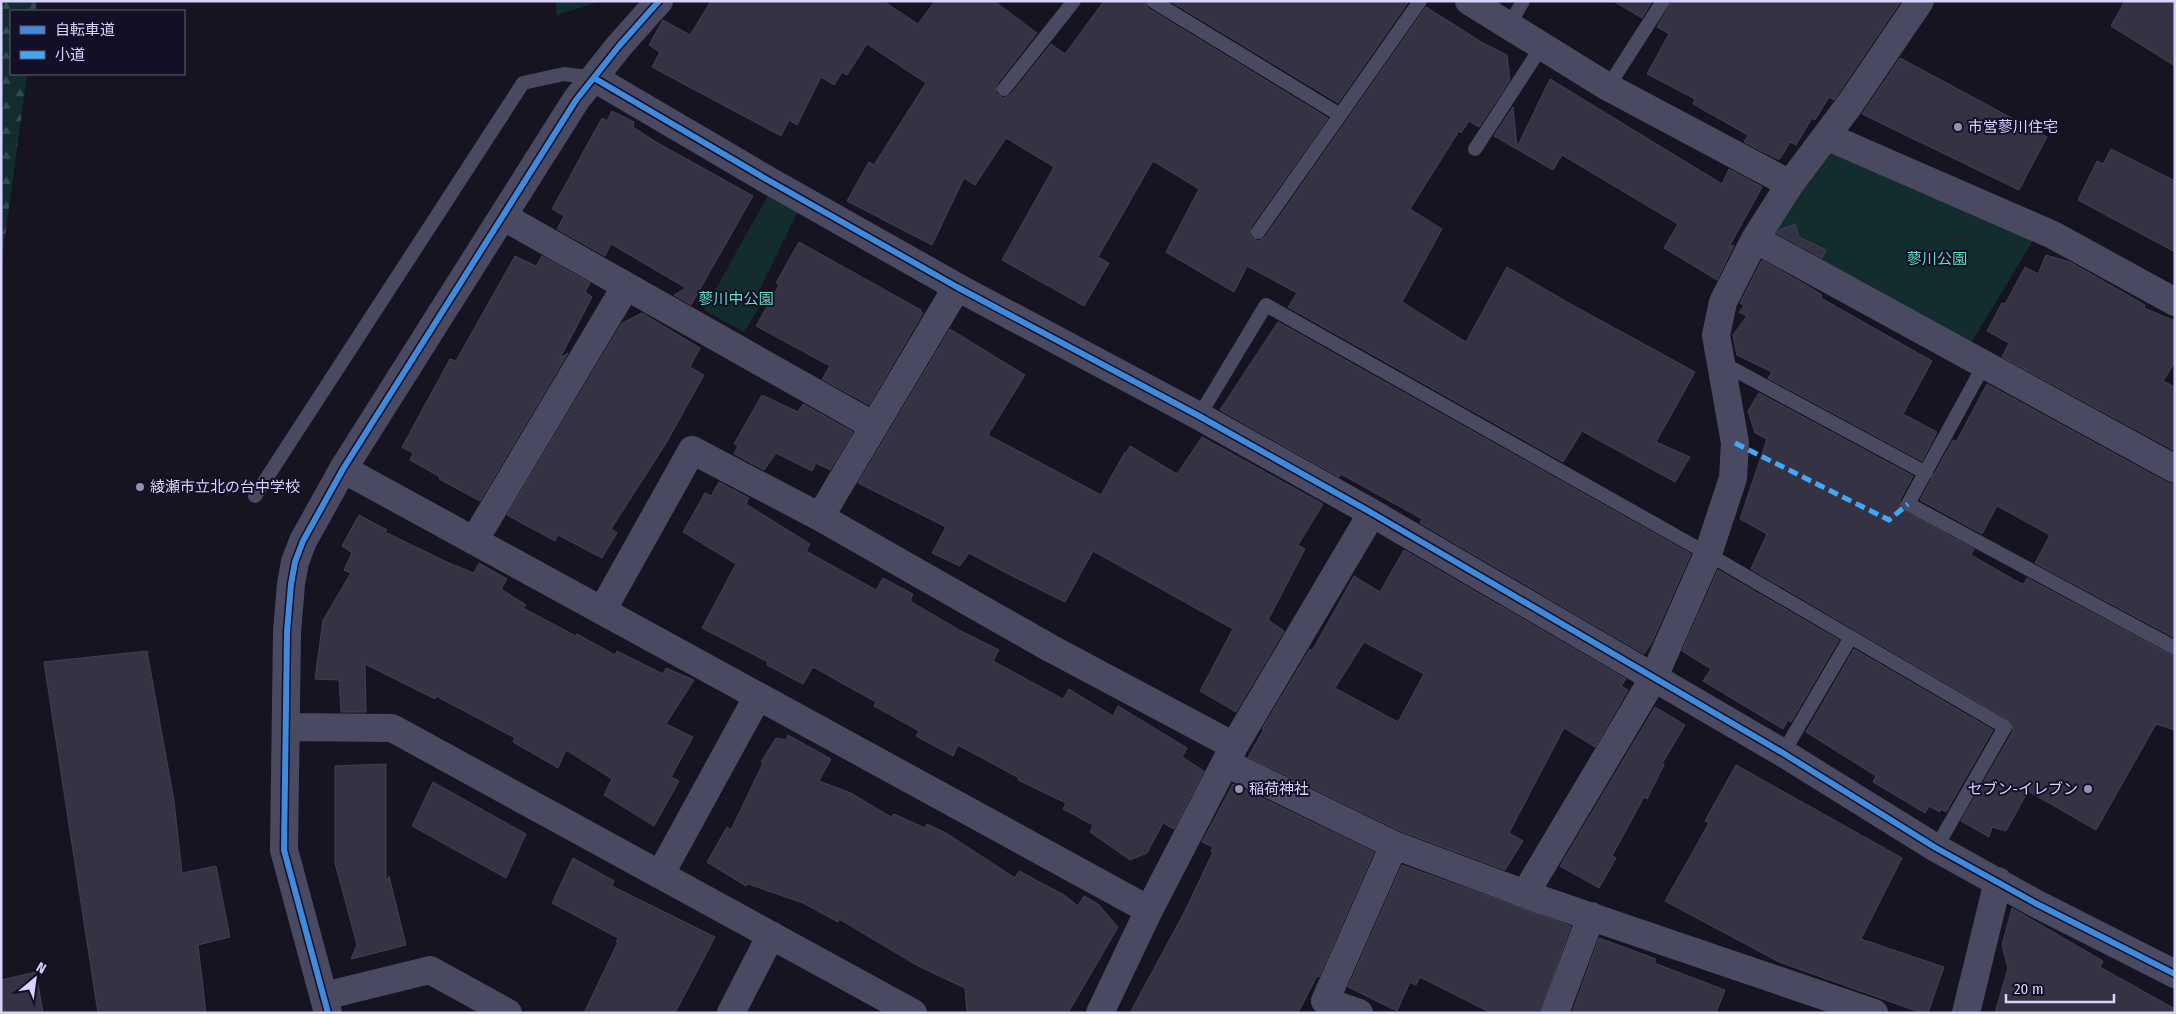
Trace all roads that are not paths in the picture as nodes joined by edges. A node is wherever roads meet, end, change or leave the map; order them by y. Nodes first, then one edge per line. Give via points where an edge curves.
1 (659, 1) edge
2 (1074, 1) edge
3 (1153, 1) edge
4 (1420, 1) edge
5 (1469, 1) edge
6 (1523, 1) edge
7 (1663, 1) edge
8 (1920, 1) edge
9 (1510, 26) junction
10 (1542, 46) junction
11 (594, 78) junction
12 (1608, 87) junction
13 (1004, 89) dead end
14 (1340, 115) junction
15 (1826, 136) junction
16 (1475, 149) dead end
17 (1790, 184) junction
18 (504, 217) junction
19 (1258, 232) dead end
20 (1755, 239) junction
21 (626, 286) junction
22 (956, 287) junction
23 (2175, 302) edge
24 (1722, 363) junction
25 (1984, 365) junction
26 (1200, 416) junction
27 (874, 426) junction
28 (343, 469) junction
29 (2175, 470) edge
30 (1926, 473) junction
31 (255, 496) dead end
32 (1372, 513) junction
33 (820, 517) junction
34 (474, 541) junction
35 (1708, 554) junction
36 (602, 611) junction
37 (1851, 637) junction
38 (2175, 648) edge
39 (1653, 679) junction
40 (758, 696) junction
41 (287, 727) junction
42 (1783, 754) junction
43 (1230, 755) junction
44 (1394, 845) junction
45 (1936, 848) junction
46 (660, 875) junction
47 (1998, 882) junction
48 (1525, 894) junction
49 (1149, 910) junction
50 (1591, 916) junction
51 (771, 935) junction
52 (2175, 974) edge
53 (326, 1004) edge
54 (508, 1013) edge
55 (731, 1013) edge
56 (913, 1013) edge
57 (1100, 1013) edge
58 (1359, 1013) edge
59 (1555, 1013) edge
60 (1874, 1013) edge
61 (1966, 1013) edge

1 - 11 street
2 - 13 lane
3 - 14 lane
4 - 14 lane
5 - 9 street
6 - 9 lane
7 - 12 lane
8 - 15 street
9 - 10 street
10 - 12 street
10 - 16 lane
11 - 18 street via 576,100
11 - 22 street
11 - 31 lane via 564,74 523,84
12 - 17 street
14 - 19 lane
15 - 17 street
15 - 23 street via 2053,235
17 - 20 street
18 - 21 street
18 - 28 street
20 - 24 street via 1723,302 1716,335
20 - 25 street
21 - 27 street
21 - 34 street
22 - 26 street
22 - 27 street
24 - 30 lane
24 - 35 street via 1735,452 1733,478
25 - 29 street
25 - 30 lane
26 - 32 street
26 - 35 lane via 1266,305
27 - 33 street
28 - 34 street
28 - 41 street via 303,541 295,562 286,632
30 - 38 lane via 1908,504
32 - 39 street
32 - 43 street
33 - 36 street via 692,450
33 - 43 street
34 - 36 street
35 - 37 lane
35 - 39 street
36 - 40 street
37 - 42 lane
37 - 45 lane via 2004,727
39 - 42 street
39 - 48 street
40 - 46 street
40 - 49 street
41 - 46 street via 392,728
41 - 53 street via 284,850
42 - 45 street
43 - 44 street
43 - 49 street
44 - 48 street
44 - 58 street via 1324,1001
45 - 47 street
46 - 51 street
47 - 52 street
47 - 61 street
48 - 50 street
49 - 57 street
50 - 59 street
50 - 60 street
51 - 55 street
51 - 56 street
53 - 54 street via 430,970

